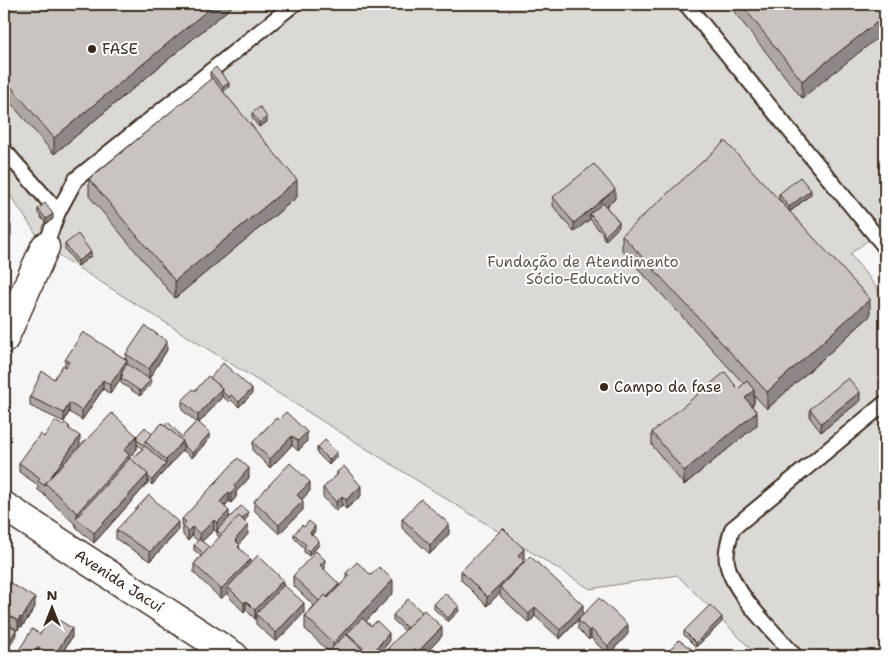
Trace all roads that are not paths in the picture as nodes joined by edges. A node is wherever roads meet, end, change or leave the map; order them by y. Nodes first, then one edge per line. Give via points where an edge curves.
1 (294, 4) edge
2 (686, 4) edge
3 (4, 150) edge
4 (58, 212) junction
5 (45, 247) joint
6 (885, 247) edge
7 (4, 339) edge
8 (885, 404) edge
9 (4, 506) edge
10 (234, 656) edge
11 (796, 656) edge

1 - 4 lane via 76,179
2 - 6 lane
3 - 4 lane
4 - 5 lane
5 - 7 street
8 - 11 lane via 732,529 727,566 736,588
9 - 10 street, Avenida Jacuí

